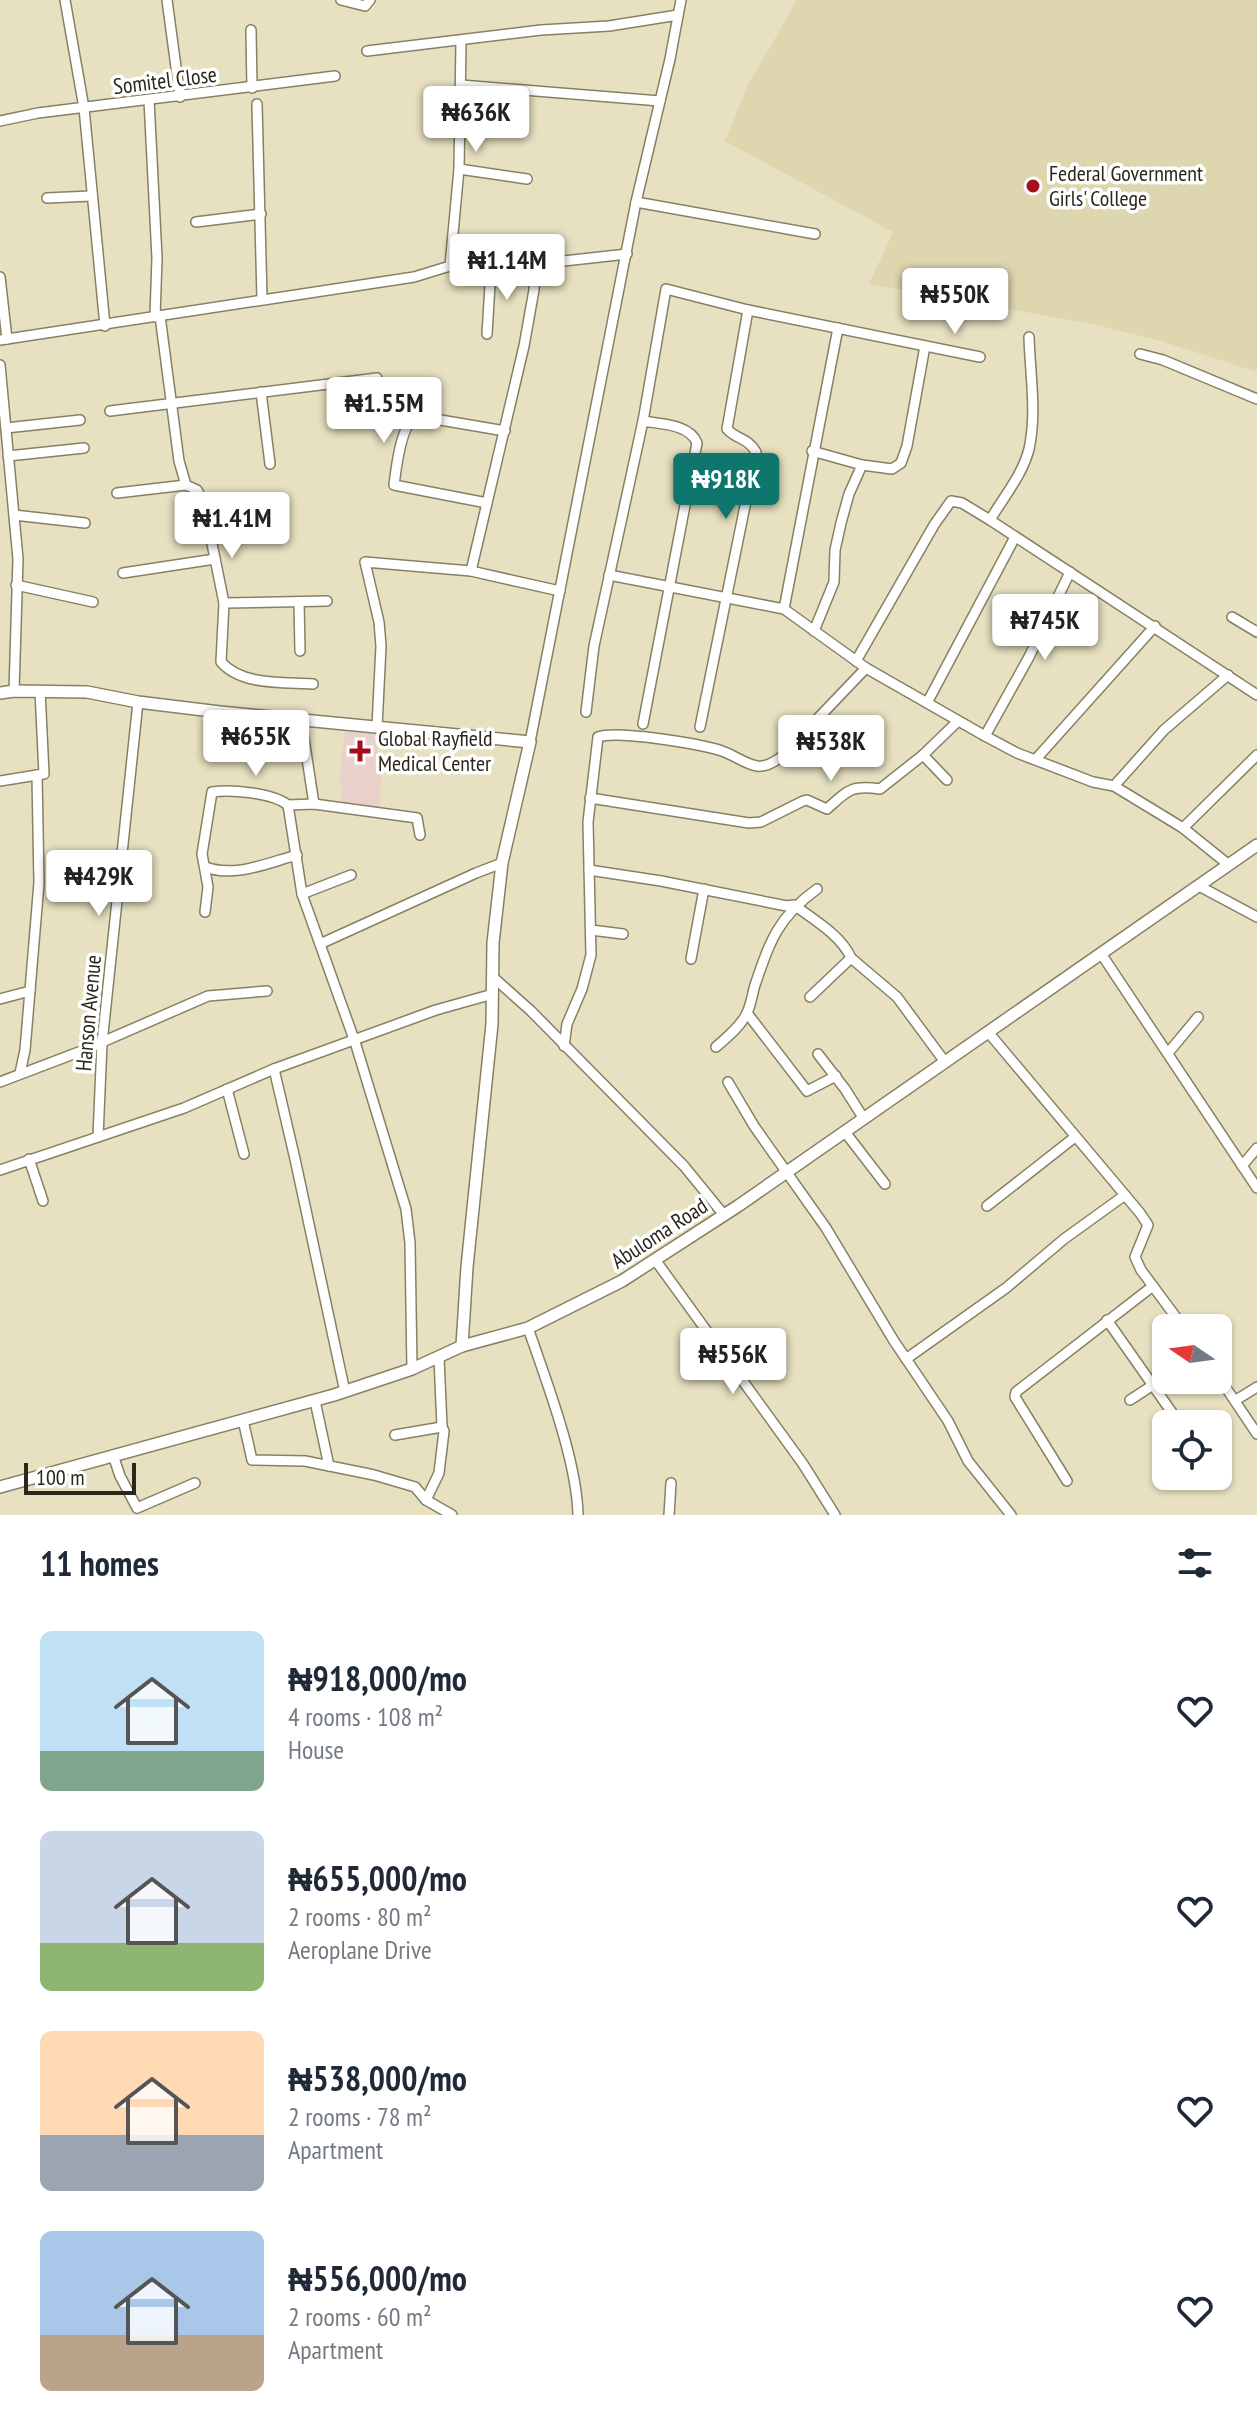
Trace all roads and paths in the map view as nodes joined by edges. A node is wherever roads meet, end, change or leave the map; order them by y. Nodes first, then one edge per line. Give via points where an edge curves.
1 (65, 0) edge
2 (167, 0) edge
3 (341, 0) edge
4 (370, 0) edge
5 (681, 0) edge
6 (678, 15) junction
7 (251, 30) dead end
8 (461, 41) junction
9 (367, 51) dead end
10 (335, 76) dead end
11 (461, 85) junction
12 (252, 88) junction
13 (180, 97) junction
14 (149, 100) junction
15 (660, 101) junction
16 (257, 104) dead end
17 (84, 108) junction
18 (0, 121) edge
19 (459, 169) junction
20 (527, 179) dead end
21 (91, 196) junction
22 (47, 198) dead end
23 (636, 202) junction
24 (261, 214) junction
25 (196, 222) dead end
26 (815, 234) dead end
27 (627, 254) junction
28 (535, 264) junction
29 (450, 266) junction
30 (491, 269) junction
31 (0, 277) edge
32 (262, 299) junction
33 (748, 310) junction
34 (158, 317) junction
35 (105, 326) junction
36 (838, 328) junction
37 (487, 334) dead end
38 (1029, 337) dead end
39 (3, 339) edge
40 (925, 346) junction
41 (1140, 354) dead end
42 (980, 357) dead end
43 (0, 365) edge
44 (377, 378) dead end
45 (261, 392) junction
46 (1257, 399) edge
47 (172, 403) junction
48 (110, 411) dead end
49 (80, 420) dead end
50 (643, 421) junction
51 (6, 428) junction
52 (505, 431) junction
53 (84, 448) dead end
54 (812, 451) junction
55 (8, 456) junction
56 (270, 464) dead end
57 (862, 465) junction
58 (186, 485) junction
59 (117, 493) dead end
60 (487, 503) junction
61 (14, 515) junction
62 (990, 520) junction
63 (85, 523) dead end
64 (1015, 537) junction
65 (215, 559) junction
66 (471, 571) junction
67 (1070, 572) junction
68 (123, 573) dead end
69 (609, 575) junction
70 (16, 585) junction
71 (668, 586) junction
72 (560, 591) junction
73 (727, 597) junction
74 (327, 601) dead end
75 (93, 602) dead end
76 (299, 602) junction
77 (224, 603) junction
78 (784, 609) junction
79 (1232, 617) dead end
80 (1155, 626) junction
81 (814, 631) junction
82 (1257, 632) edge
83 (300, 651) dead end
84 (856, 661) junction
85 (866, 668) junction
86 (1228, 675) junction
87 (313, 684) dead end
88 (14, 691) junction
89 (40, 691) junction
90 (0, 693) edge
91 (1257, 695) edge
92 (138, 702) junction
93 (927, 703) junction
94 (586, 712) dead end
95 (301, 719) junction
96 (958, 721) junction
97 (643, 724) dead end
98 (377, 727) junction
99 (700, 727) dead end
100 (985, 736) junction
101 (530, 742) junction
102 (923, 755) junction
103 (1257, 755) edge
104 (1036, 759) junction
105 (37, 775) junction
106 (947, 780) dead end
107 (0, 781) edge
108 (1114, 786) junction
109 (590, 798) junction
110 (314, 804) junction
111 (288, 805) junction
112 (1183, 828) junction
113 (420, 835) dead end
114 (1257, 845) edge
115 (297, 855) junction
116 (502, 863) junction
117 (1229, 865) junction
118 (205, 867) junction
119 (589, 870) junction
120 (351, 875) dead end
121 (1199, 886) junction
122 (704, 889) junction
123 (817, 889) dead end
124 (302, 894) junction
125 (794, 905) junction
126 (205, 912) dead end
127 (1257, 917) edge
128 (591, 930) junction
129 (623, 934) dead end
130 (320, 944) junction
131 (1102, 955) junction
132 (851, 958) junction
133 (691, 959) dead end
134 (493, 977) junction
135 (30, 991) junction
136 (267, 991) dead end
137 (493, 994) junction
138 (810, 997) dead end
139 (0, 999) edge
140 (747, 1013) junction
141 (1198, 1017) dead end
142 (567, 1024) junction
143 (546, 1027) junction
144 (988, 1032) junction
145 (355, 1042) junction
146 (102, 1043) junction
147 (564, 1046) junction
148 (716, 1047) dead end
149 (1168, 1053) junction
150 (818, 1054) dead end
151 (945, 1062) junction
152 (274, 1069) junction
153 (20, 1073) junction
154 (836, 1076) junction
155 (0, 1082) edge
156 (728, 1082) dead end
157 (227, 1089) junction
158 (864, 1119) junction
159 (845, 1132) junction
160 (98, 1137) junction
161 (1075, 1137) junction
162 (1257, 1148) edge
163 (244, 1154) dead end
164 (29, 1159) junction
165 (1242, 1166) junction
166 (0, 1170) edge
167 (786, 1173) junction
168 (885, 1184) dead end
169 (1257, 1188) edge
170 (1125, 1195) junction
171 (43, 1201) dead end
172 (987, 1206) dead end
173 (724, 1215) junction
174 (656, 1261) junction
175 (1153, 1286) junction
176 (1174, 1314) edge
177 (1107, 1320) junction
178 (528, 1328) junction
179 (462, 1346) junction
180 (439, 1358) junction
181 (906, 1359) junction
182 (412, 1369) junction
183 (1152, 1384) edge
184 (1152, 1386) edge
185 (1257, 1387) edge
186 (345, 1392) junction
187 (1232, 1394) edge
188 (1130, 1400) dead end
189 (1236, 1400) junction
190 (315, 1401) junction
191 (243, 1420) junction
192 (442, 1427) junction
193 (1257, 1434) edge
194 (395, 1435) dead end
195 (113, 1455) junction
196 (329, 1466) junction
197 (1067, 1481) dead end
198 (195, 1483) dead end
199 (671, 1483) dead end
200 (0, 1487) edge
201 (426, 1500) junction
202 (452, 1515) edge
203 (578, 1515) edge
204 (669, 1515) edge
205 (835, 1515) edge
206 (1011, 1515) edge

1 - 17 street
2 - 13 street
3 - 4 street via 365,6
5 - 6 street
6 - 8 street
6 - 15 street
7 - 12 street
8 - 9 street
8 - 11 street
10 - 12 street, Somitel Close
11 - 15 street
11 - 19 street
12 - 13 street, Somitel Close
13 - 14 street, Somitel Close
14 - 17 street, Somitel Close
14 - 34 street
15 - 23 street
16 - 24 street
17 - 18 street, Somitel Close
17 - 21 street
19 - 20 street
19 - 29 street
21 - 22 street
21 - 35 street
23 - 26 street
23 - 27 street
24 - 25 street
24 - 32 street
27 - 28 street
27 - 72 street
28 - 30 street
28 - 52 street
29 - 30 street
29 - 32 street via 414,277
30 - 37 street
31 - 39 street
32 - 34 street
33 - 36 street
33 - 50 street via 666,289
33 - 73 street via 727,429 756,452
34 - 35 street
34 - 47 street
35 - 39 street
36 - 40 street
36 - 54 street
38 - 62 street via 1029,451
40 - 42 street
40 - 57 street via 901,463 892,469
41 - 46 street
43 - 51 street
44 - 45 street
45 - 47 street
45 - 56 street
47 - 48 street
47 - 58 street
49 - 51 street
50 - 69 street
50 - 71 street via 684,429 697,443
51 - 55 street
52 - 60 street
52 - 60 street via 417,416 409,421 401,447 394,485
53 - 55 street
54 - 57 street
54 - 78 street
55 - 61 street
57 - 81 street via 841,523 834,582
58 - 59 street
58 - 65 street via 197,490 204,504
60 - 66 street
61 - 63 street
61 - 70 street
62 - 64 street
62 - 84 street via 962,503 951,501 944,508
64 - 67 street
64 - 93 street
65 - 68 street
65 - 77 street
66 - 72 street
66 - 98 street via 365,562 381,646
67 - 80 street
67 - 100 street
69 - 71 street
69 - 94 street
70 - 75 street
70 - 88 street
71 - 73 street
71 - 97 street
72 - 101 street
73 - 78 street
73 - 99 street
74 - 76 street
76 - 77 street
76 - 83 street
77 - 87 street via 221,662 227,669 265,680
78 - 81 street
79 - 82 street
80 - 86 street
80 - 104 street
81 - 84 street
84 - 85 street
85 - 93 street
85 - 109 street via 769,765 720,750 598,737
86 - 91 street
86 - 108 street via 1164,730
88 - 89 street
88 - 90 street
89 - 92 street via 87,692
89 - 105 street via 44,774
92 - 95 street
92 - 146 street, Hanson Avenue
93 - 96 street
95 - 98 street
95 - 110 street
96 - 100 street
96 - 102 street
98 - 101 street
100 - 104 street
101 - 116 street
102 - 106 street
102 - 109 street via 880,789 850,789 827,809 803,801 761,822
103 - 112 street
104 - 108 street
105 - 107 street
105 - 135 street via 39,883
108 - 112 street
109 - 119 street
110 - 111 street
110 - 113 street via 417,818
111 - 115 street
111 - 118 street via 266,797 212,792 202,854
112 - 117 street
114 - 117 street, Abuloma Road
115 - 118 street via 240,871
115 - 124 street
116 - 130 street
116 - 134 street
117 - 121 street, Abuloma Road
118 - 126 street
119 - 122 street
119 - 128 street
120 - 124 street
121 - 127 street
121 - 131 street, Abuloma Road
122 - 125 street
122 - 133 street
123 - 125 street
124 - 130 street
125 - 132 street via 827,930
125 - 140 street via 774,931
128 - 129 street
128 - 142 street via 588,972
130 - 145 street
131 - 144 street, Abuloma Road
131 - 149 street
132 - 138 street
132 - 151 street via 897,997
134 - 137 street
134 - 143 street
135 - 139 street
135 - 153 street
136 - 146 street via 217,993
137 - 145 street
137 - 179 street
140 - 148 street
140 - 154 street via 807,1091
141 - 149 street
142 - 143 street
142 - 147 street
143 - 147 street
144 - 151 street, Abuloma Road
144 - 161 street
145 - 152 street
145 - 182 street via 406,1209
146 - 153 street
146 - 160 street, Hanson Avenue
147 - 173 street via 684,1166
149 - 165 street
150 - 154 street
151 - 158 street, Abuloma Road
152 - 157 street
152 - 186 street
153 - 155 street
154 - 158 street
156 - 167 street
157 - 160 street
157 - 163 street
158 - 159 street, Abuloma Road
159 - 167 street, Abuloma Road
159 - 168 street
160 - 164 street
161 - 170 street
161 - 172 street
162 - 165 street
164 - 166 street
164 - 171 street
165 - 169 street
167 - 173 street, Abuloma Road
167 - 181 street
170 - 175 street via 1148,1225 1135,1257
170 - 181 street
173 - 174 street, Abuloma Road
174 - 178 street, Abuloma Road
174 - 205 street
175 - 176 street
175 - 177 street
177 - 183 street
177 - 197 street via 1015,1397
178 - 179 street, Abuloma Road
178 - 203 street via 569,1463
179 - 180 street, Abuloma Road
180 - 182 street, Abuloma Road
180 - 192 street
181 - 206 street via 968,1461
182 - 186 street, Abuloma Road
184 - 188 street
185 - 189 street
186 - 190 street, Abuloma Road
187 - 189 street
189 - 193 street
190 - 191 street, Abuloma Road
190 - 196 street
191 - 195 street, Abuloma Road
191 - 196 street via 252,1460
192 - 194 street
192 - 201 street via 439,1473
195 - 198 street via 137,1508
195 - 200 street, Abuloma Road
196 - 201 street via 415,1487
199 - 204 street
201 - 202 street

